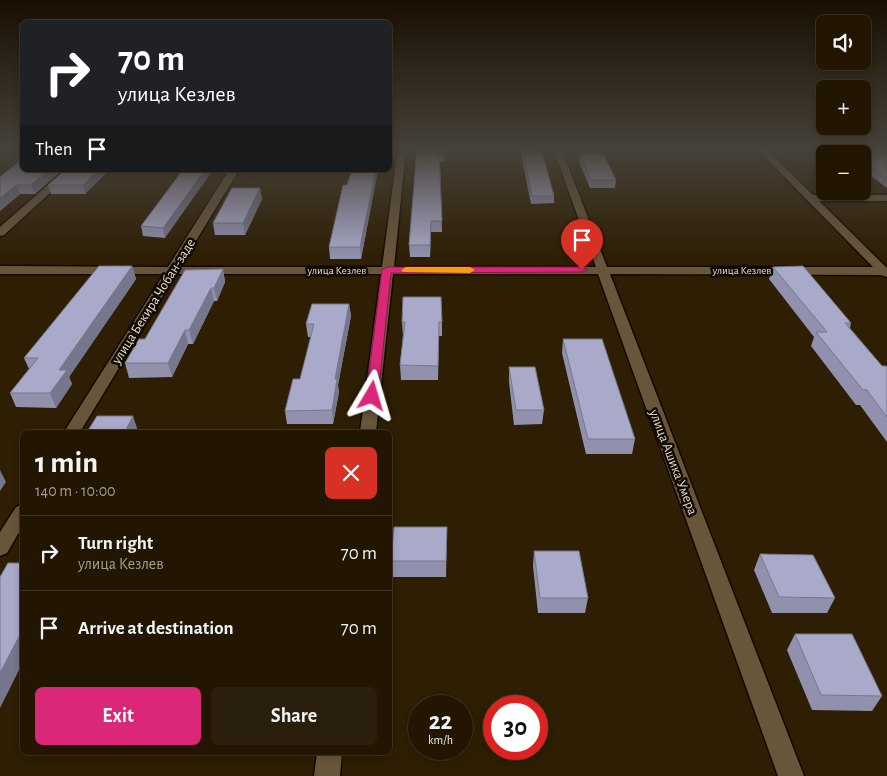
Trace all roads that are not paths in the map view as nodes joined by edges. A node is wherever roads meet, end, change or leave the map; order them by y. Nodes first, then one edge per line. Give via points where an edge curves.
1 (54, 184) edge
2 (225, 184) edge
3 (398, 184) edge
4 (570, 184) edge
5 (796, 184) edge
6 (810, 198) junction
7 (887, 198) edge
8 (0, 233) edge
9 (0, 270) edge
10 (387, 270) junction
11 (602, 270) junction
12 (172, 271) junction
13 (885, 273) edge
14 (73, 430) edge
15 (368, 430) edge
16 (20, 515) edge
17 (0, 548) edge
18 (330, 755) edge
19 (327, 776) edge
20 (791, 776) edge

1 - 8 street
2 - 12 street, улица Бекира Чобан-заде
3 - 10 street
4 - 11 street, улица Ашика Умера
5 - 6 street
6 - 7 street
6 - 13 street
9 - 12 street, улица Кезлев
10 - 11 street, улица Кезлев
10 - 12 street, улица Кезлев
10 - 15 street
11 - 13 street, улица Кезлев
11 - 20 street, улица Ашика Умера
12 - 14 street, улица Бекира Чобан-заде
16 - 17 street
18 - 19 street

